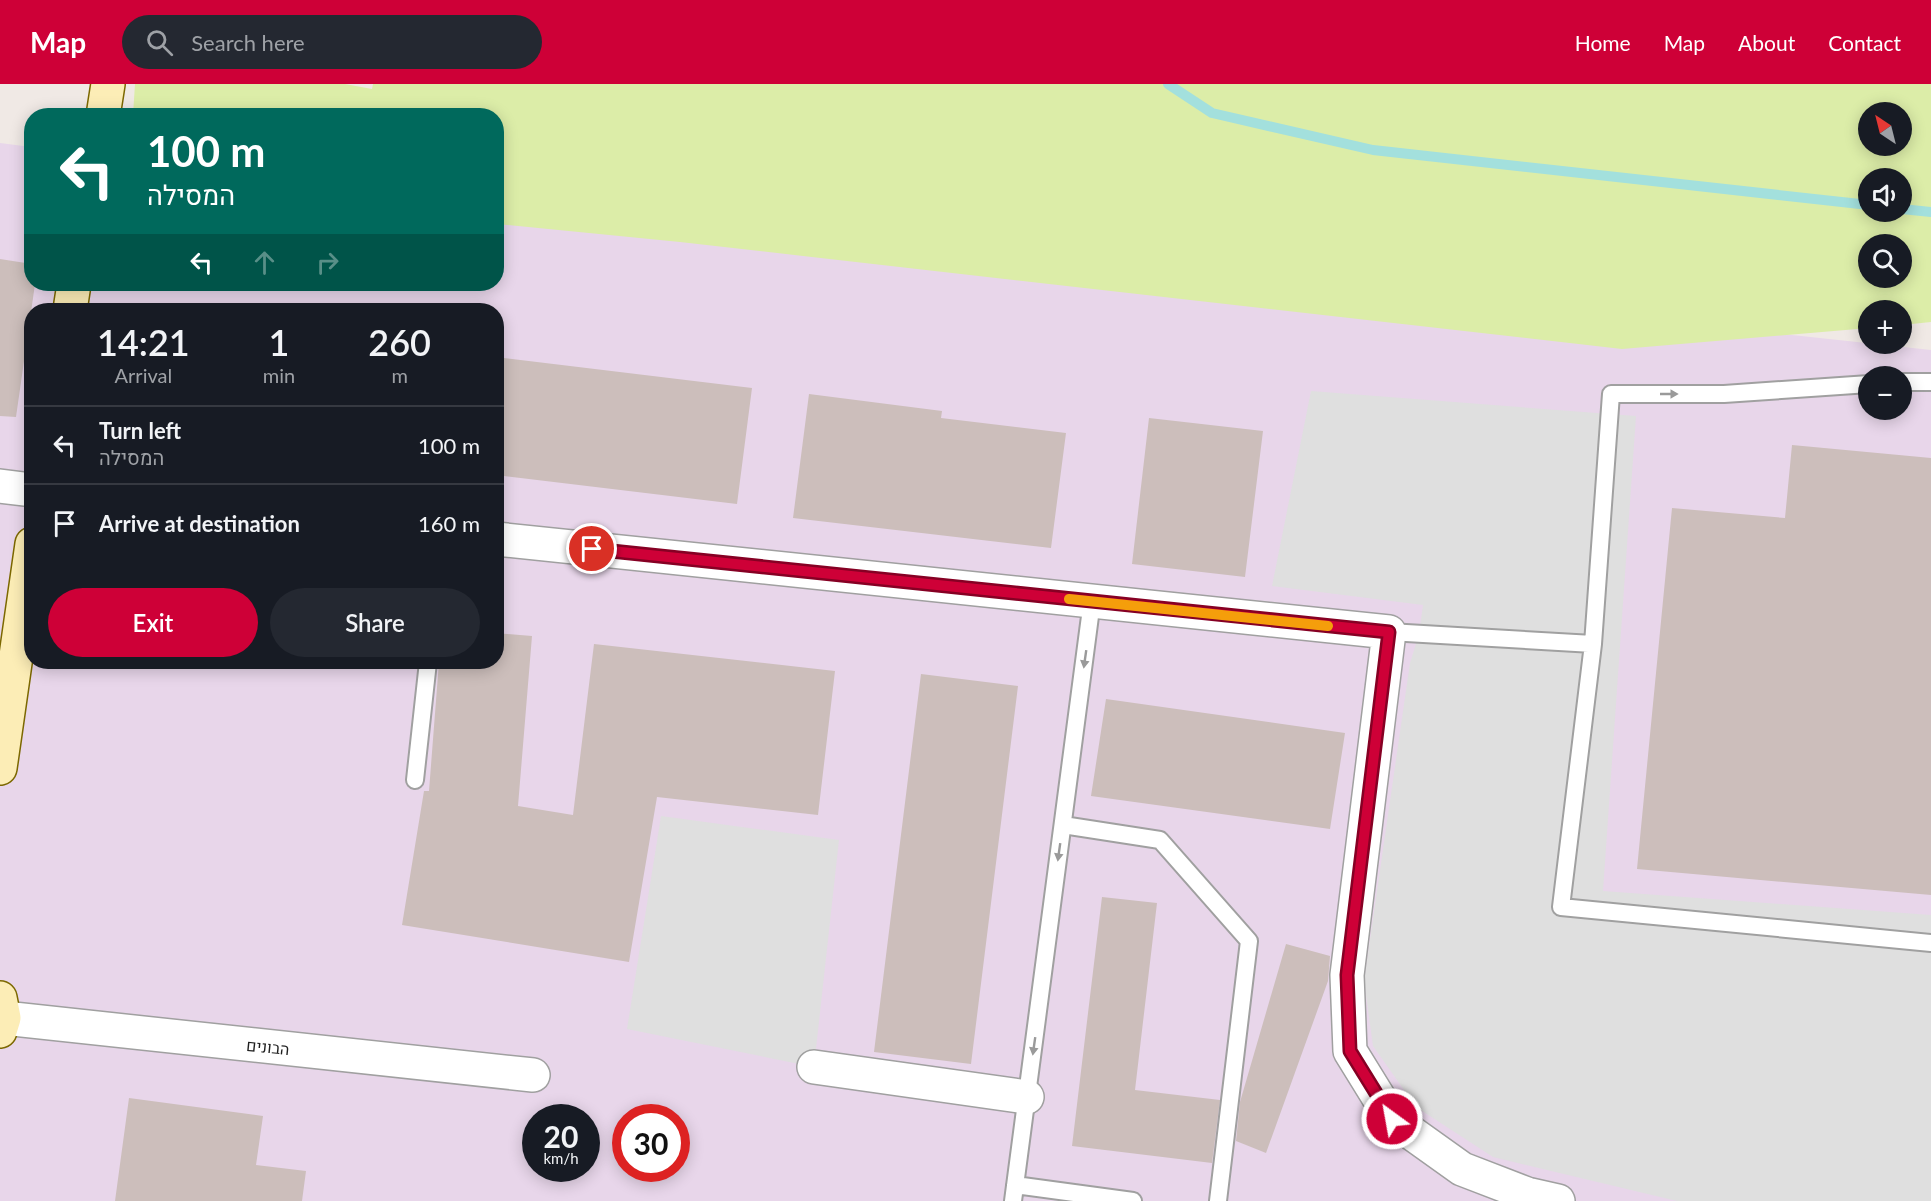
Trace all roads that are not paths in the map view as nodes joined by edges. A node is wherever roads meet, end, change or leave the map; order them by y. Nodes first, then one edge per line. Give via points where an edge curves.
1 (108, 84) edge
2 (104, 108) edge
3 (1912, 382) edge
4 (1931, 382) edge
5 (1858, 385) edge
6 (0, 486) edge
7 (24, 489) edge
8 (504, 540) edge
9 (24, 600) edge
10 (1092, 601) junction
11 (1389, 632) junction
12 (1593, 644) junction
13 (427, 669) edge
14 (0, 768) edge
15 (415, 780) dead end
16 (1063, 825) junction
17 (1931, 943) edge
18 (1, 1016) edge
19 (814, 1067) dead end
20 (532, 1076) dead end
21 (1027, 1097) junction
22 (1014, 1193) edge
23 (1041, 1194) edge
24 (1133, 1201) edge
25 (1218, 1201) edge
26 (1558, 1201) edge

1 - 2 street
3 - 4 lane
12 -> 5 lane via 1611,394 1724,394
6 - 7 street
8 - 10 street
9 - 14 street
10 - 11 street
10 -> 16 lane
11 - 12 lane
11 - 26 street via 1347,975 1350,1051 1392,1119 1462,1169 1527,1194
12 - 17 lane via 1561,907
13 - 15 lane
16 -> 21 lane
16 - 25 lane via 1160,840 1249,941
18 - 20 street, הבונים
19 - 21 street
21 - 22 lane
22 - 23 lane
23 - 24 lane

